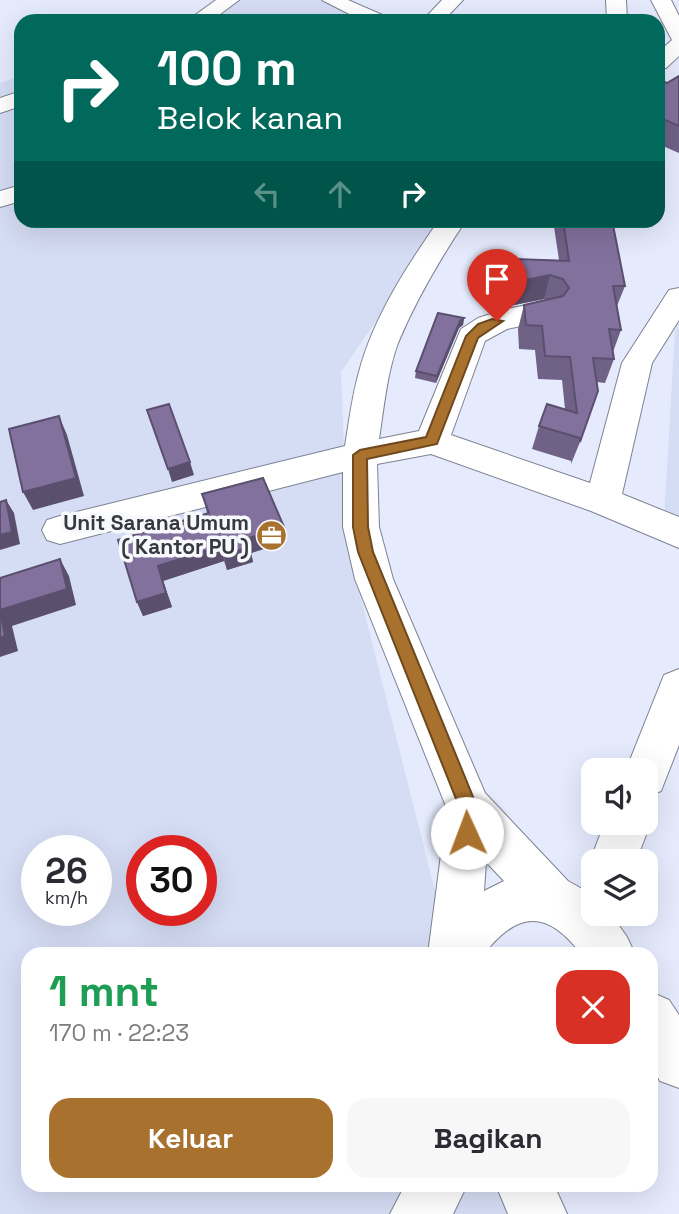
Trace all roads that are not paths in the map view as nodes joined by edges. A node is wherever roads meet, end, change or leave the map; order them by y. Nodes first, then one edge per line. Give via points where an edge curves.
1 (229, 0) edge
2 (331, 0) edge
3 (453, 0) edge
4 (661, 0) edge
5 (208, 14) edge
6 (364, 14) edge
7 (439, 14) edge
8 (679, 36) edge
9 (679, 45) edge
10 (665, 57) edge
11 (447, 228) edge
12 (679, 297) edge
13 (544, 312) edge
14 (432, 441) junction
15 (360, 455) junction
16 (603, 501) junction
17 (60, 530) dead end
18 (679, 533) edge
19 (679, 688) edge
20 (652, 758) edge
21 (469, 809) junction
22 (581, 918) edge
23 (581, 921) edge
24 (455, 947) edge
25 (458, 947) edge
26 (658, 1029) edge
27 (679, 1062) edge
28 (434, 1192) edge
29 (527, 1192) edge
30 (419, 1214) edge
31 (538, 1214) edge

1 - 5 street
2 - 6 street
3 - 7 street
4 - 8 street
9 - 10 street
11 - 15 street via 391,324 374,373
12 - 16 street via 637,363
13 - 14 street via 497,321 472,336
14 - 15 street
14 - 16 street
15 - 17 street
15 - 21 street via 360,527 365,552
16 - 18 street
19 - 20 street
21 - 22 street
21 - 24 street
23 - 25 street via 533,899 508,904 485,916
26 - 27 street
28 - 30 street
29 - 31 street

